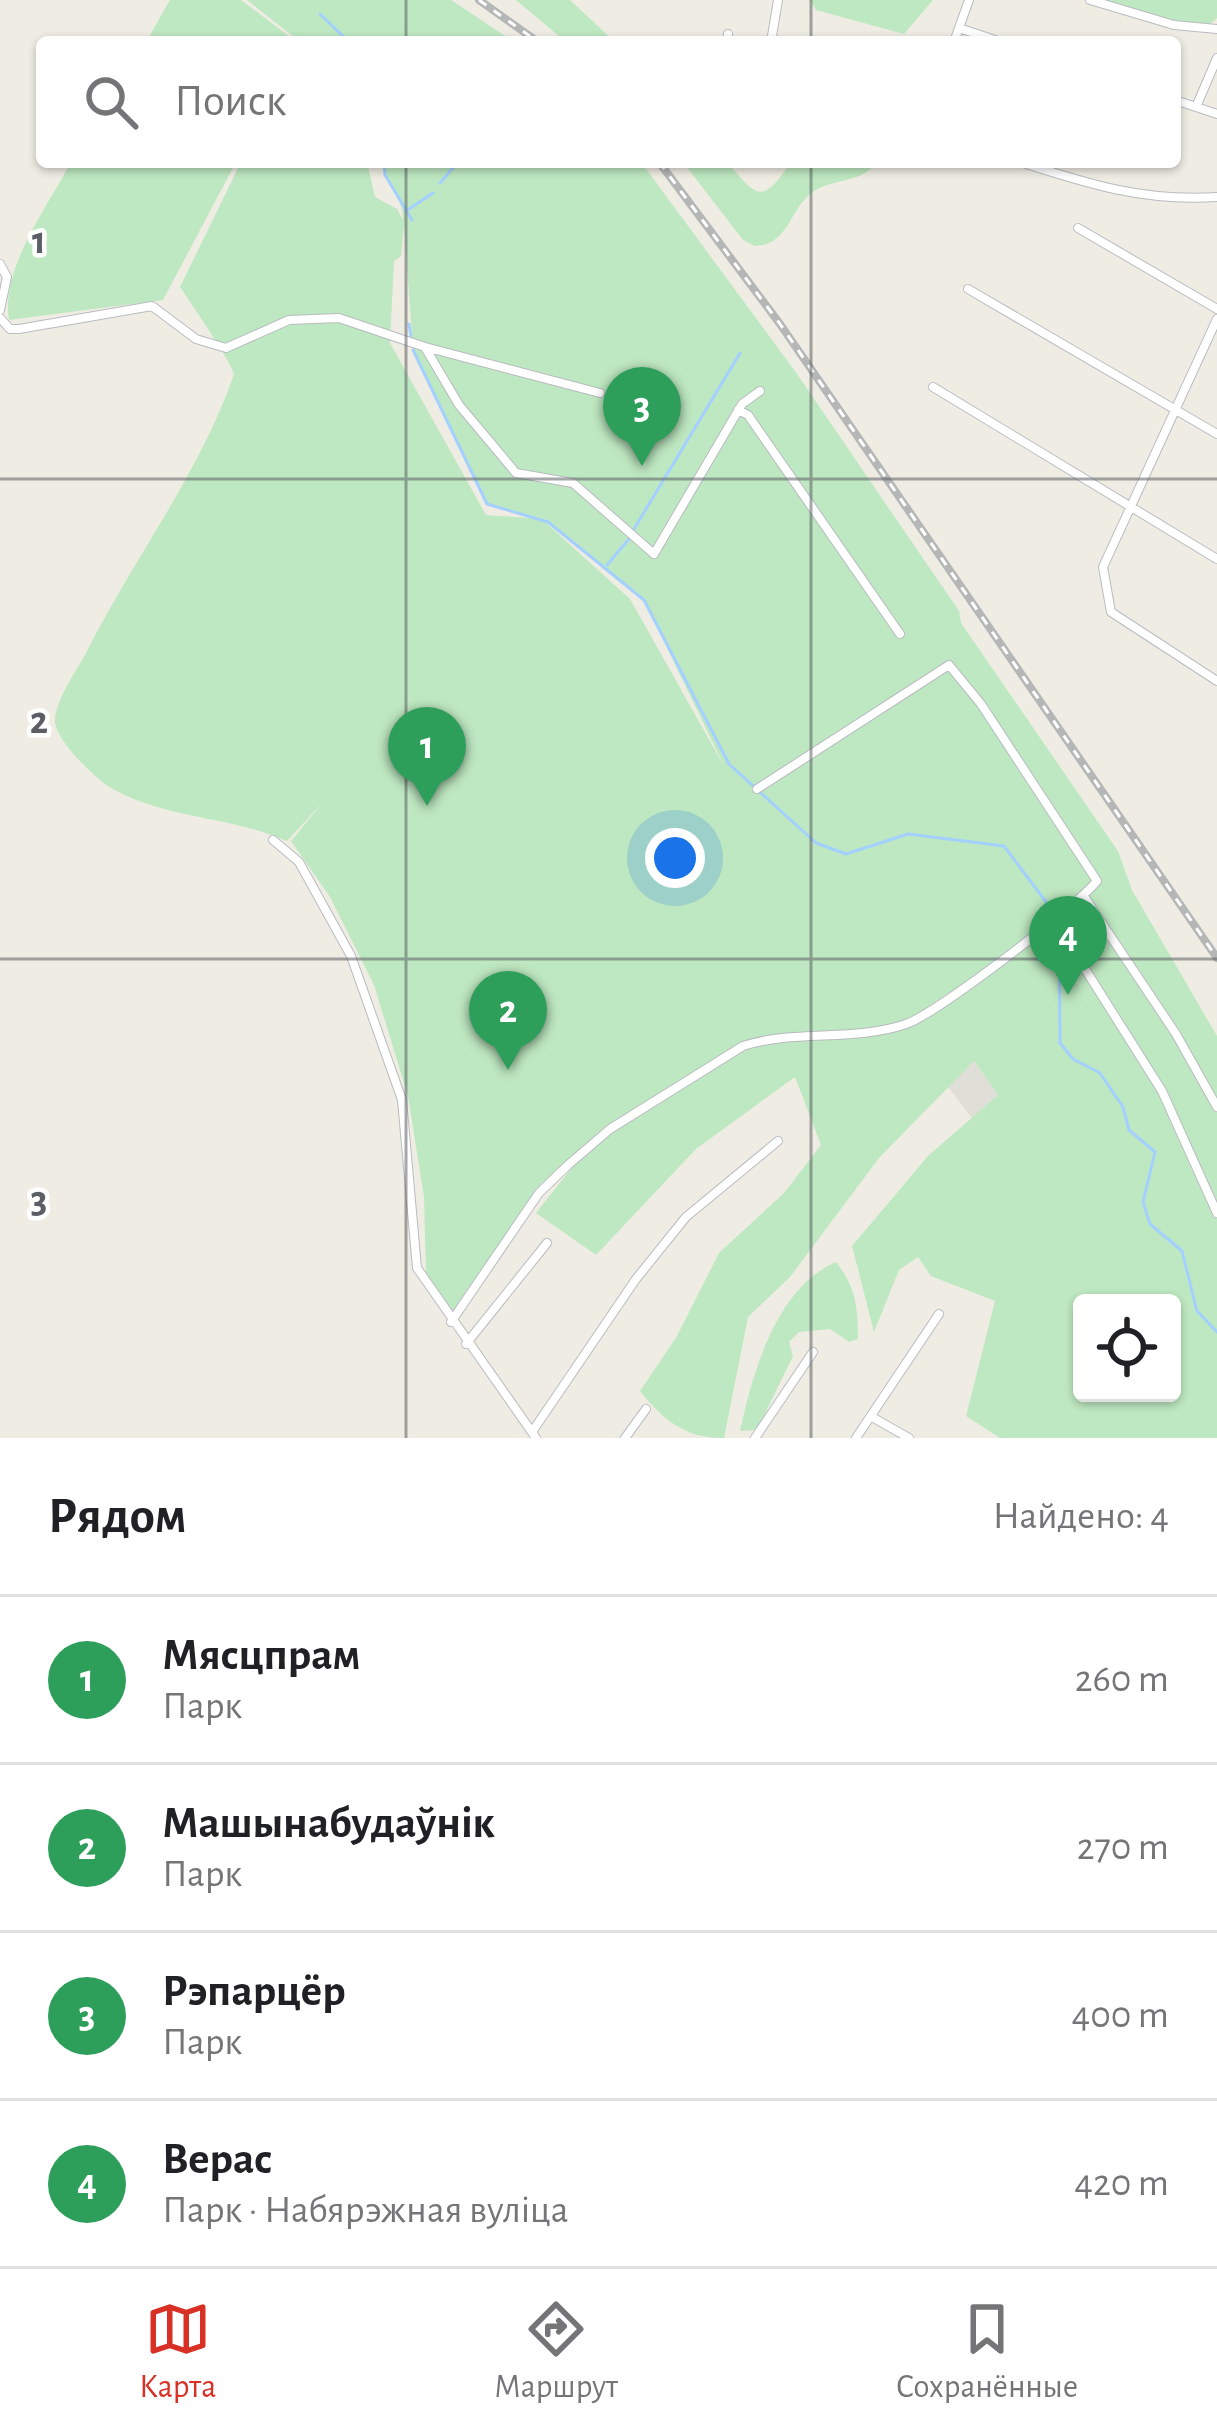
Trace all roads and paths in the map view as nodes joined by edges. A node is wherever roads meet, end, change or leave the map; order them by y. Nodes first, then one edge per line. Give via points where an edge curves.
1 (778, 0) edge
2 (969, 0) edge
3 (1090, 0) edge
4 (1216, 27) edge
5 (958, 28) junction
6 (772, 36) edge
7 (956, 36) edge
8 (983, 36) edge
9 (1217, 58) edge
10 (1181, 102) edge
11 (1196, 107) junction
12 (1217, 114) edge
13 (1038, 168) edge
14 (1217, 196) edge
15 (1078, 228) dead end
16 (0, 264) edge
17 (968, 289) dead end
18 (1217, 309) edge
19 (0, 314) edge
20 (1217, 319) edge
21 (425, 347) junction
22 (933, 387) dead end
23 (760, 391) dead end
24 (600, 393) dead end
25 (1175, 408) junction
26 (738, 410) junction
27 (1217, 434) edge
28 (1128, 505) junction
29 (1217, 559) edge
30 (900, 634) dead end
31 (1217, 681) edge
32 (757, 789) dead end
33 (273, 840) dead end
34 (1083, 895) junction
35 (1063, 910) junction
36 (1217, 1107) edge
37 (778, 1141) dead end
38 (1215, 1199) edge
39 (1217, 1213) edge
40 (547, 1243) dead end
41 (939, 1314) dead end
42 (451, 1322) junction
43 (466, 1344) junction
44 (813, 1352) dead end
45 (646, 1409) dead end
46 (872, 1417) junction
47 (534, 1435) edge
48 (625, 1438) edge
49 (755, 1438) edge
50 (856, 1438) edge
51 (909, 1438) edge

1 - 6 street
2 - 5 street
3 - 4 street via 1174,25
5 - 7 street
5 - 8 street
9 - 11 street
10 - 11 street
11 - 12 street
13 - 14 street via 1118,194
15 - 18 street
16 - 19 street via 7,277
17 - 25 street
19 - 21 street via 19,329 152,306 196,339 226,348 289,320 339,318
20 - 25 street
21 - 24 street
21 - 26 street via 458,405 516,473 574,483 654,554
22 - 28 street
23 - 26 street
25 - 27 street
25 - 28 street
26 - 30 street
28 - 29 street
28 - 31 street via 1103,566 1111,612
32 - 34 street via 954,667 1096,874
33 - 42 street via 299,862 351,956 402,1100 417,1268
34 - 35 street
34 - 36 street
35 - 38 street via 1075,953 1162,1090
35 - 42 street via 909,1024 754,1042 610,1130 539,1193
37 - 47 street via 686,1217
38 - 39 street
40 - 43 street
41 - 46 street
42 - 43 street
43 - 47 street
44 - 49 street
45 - 48 street
46 - 50 street
46 - 51 street

